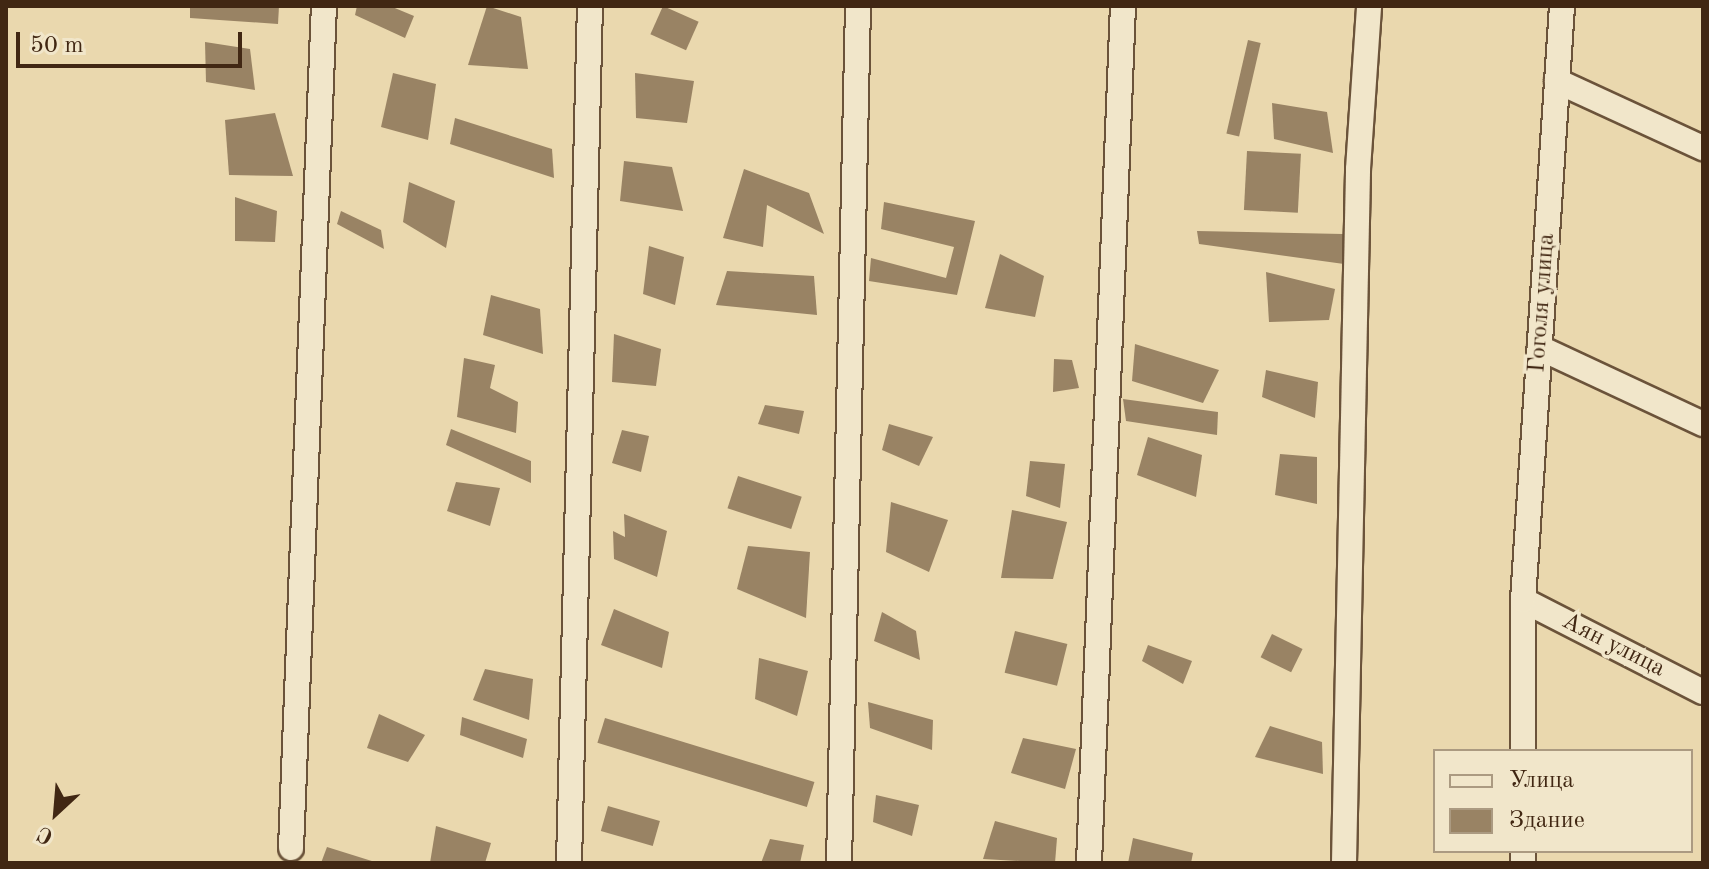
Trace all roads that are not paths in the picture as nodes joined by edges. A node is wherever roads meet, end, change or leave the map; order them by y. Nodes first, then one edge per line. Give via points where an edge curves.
1 (324, 6) edge
2 (590, 6) edge
3 (858, 6) edge
4 (1123, 6) edge
5 (1369, 6) edge
6 (1562, 6) edge
7 (1557, 81) junction
8 (1703, 148) edge
9 (1540, 348) junction
10 (1703, 424) edge
11 (1523, 600) junction
12 (1703, 692) edge
13 (1523, 749) edge
14 (291, 848) dead end
15 (569, 863) edge
16 (839, 863) edge
17 (1089, 863) edge
18 (1344, 863) edge

1 - 14 street
2 - 15 street
3 - 16 street
4 - 17 street
5 - 18 street via 1358,169
6 - 7 street, Гоголя улица
7 - 8 street
7 - 9 street, Гоголя улица
9 - 10 street
9 - 11 street, Гоголя улица
11 - 12 street, Аян улица
11 - 13 street, Гоголя улица

